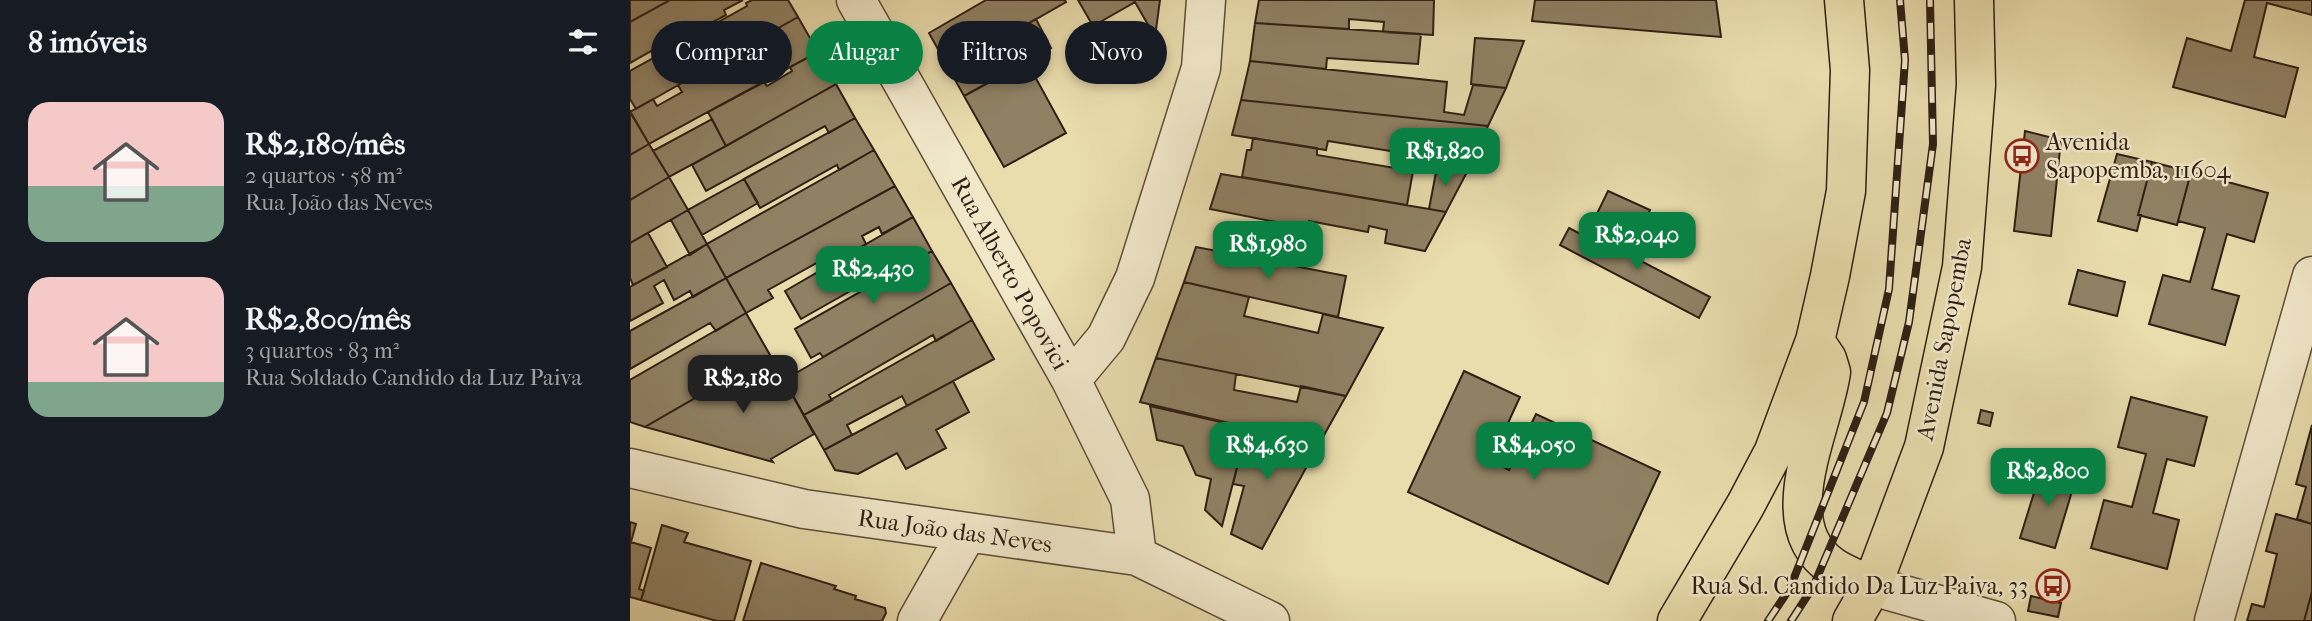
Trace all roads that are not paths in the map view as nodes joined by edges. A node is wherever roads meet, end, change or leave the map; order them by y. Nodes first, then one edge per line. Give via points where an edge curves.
1 (856, 0) edge
2 (1206, 0) edge
3 (1844, 0) edge
4 (1974, 0) edge
5 (2312, 276) edge
6 (1815, 341) junction
7 (2302, 349) edge
8 (1071, 380) junction
9 (630, 468) edge
10 (967, 533) junction
11 (1138, 556) junction
12 (1872, 586) junction
13 (917, 621) edge
14 (1270, 621) edge
15 (1677, 621) edge
16 (1852, 621) edge
17 (1996, 621) edge
18 (2214, 621) edge

1 - 8 street, Rua Alberto Popovici
2 - 8 street via 1201,68 1135,278 1106,338
3 - 6 main road via 1850,70 1846,191
4 - 12 main road, Avenida Sapopemba via 1976,85 1962,267 1924,447
5 - 7 street
6 - 12 main road via 1831,372 1804,488 1805,532 1816,552 1833,567
6 - 15 main road via 1774,451
7 - 18 street
8 - 11 street, Rua Alberto Popovici via 1130,499
9 - 10 street, Rua João das Neves via 804,509
10 - 11 street, Rua João das Neves
10 - 13 street
11 - 14 street, Rua João das Neves
12 - 16 main road, Avenida Sapopemba
12 - 17 street

